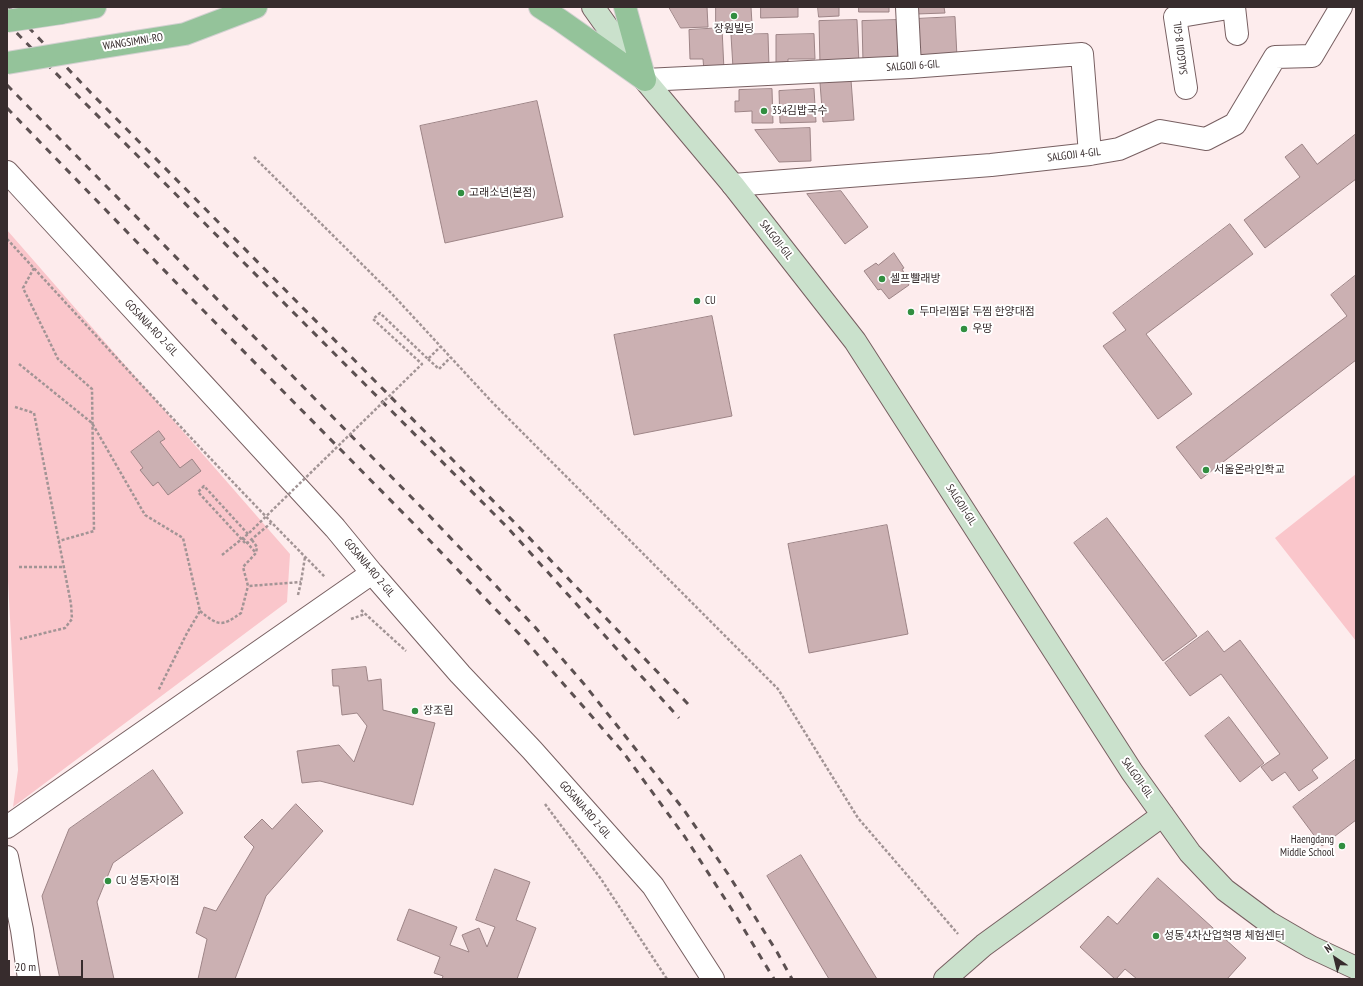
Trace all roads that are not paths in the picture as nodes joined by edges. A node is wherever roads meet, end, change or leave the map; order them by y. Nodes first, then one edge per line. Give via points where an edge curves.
1 (95, 7) edge
2 (256, 7) edge
3 (540, 7) edge
4 (593, 7) edge
5 (625, 7) edge
6 (907, 7) edge
7 (1234, 7) edge
8 (1341, 7) edge
9 (7, 21) edge
10 (1238, 34) dead end
11 (7, 63) edge
12 (910, 67) junction
13 (645, 80) junction
14 (1186, 88) dead end
15 (1090, 154) junction
16 (7, 172) edge
17 (733, 185) junction
18 (372, 573) junction
19 (1163, 815) junction
20 (7, 827) edge
21 (7, 857) edge
22 (1356, 968) edge
23 (29, 979) edge
24 (713, 979) edge
25 (945, 979) edge

1 - 9 main road, bridge
2 - 11 main road, WANGSIMNI-RO, bridge via 185,34
3 - 13 main road
4 - 13 main road, SALGOJI-GIL
5 - 13 main road
6 - 12 street
7 - 10 street, SALGOJI 8-GIL
7 - 14 street, SALGOJI 8-GIL via 1175,17
8 - 15 street, SALGOJI 4-GIL via 1312,56 1275,57 1235,124 1206,139 1160,131 1119,149
12 - 13 street, SALGOJI 6-GIL
12 - 15 street, SALGOJI 6-GIL via 1082,54
13 - 17 main road, SALGOJI-GIL
15 - 17 street, SALGOJI 4-GIL via 991,165
16 - 18 street, GOSANJA-RO 2-GIL via 329,522
17 - 19 main road, SALGOJI-GIL via 855,341 1132,772
18 - 20 street
18 - 24 street, GOSANJA-RO 2-GIL via 653,886
19 - 22 main road, SALGOJI-GIL via 1190,853 1225,890 1268,922 1310,947
19 - 25 main road via 984,945
21 - 23 street

